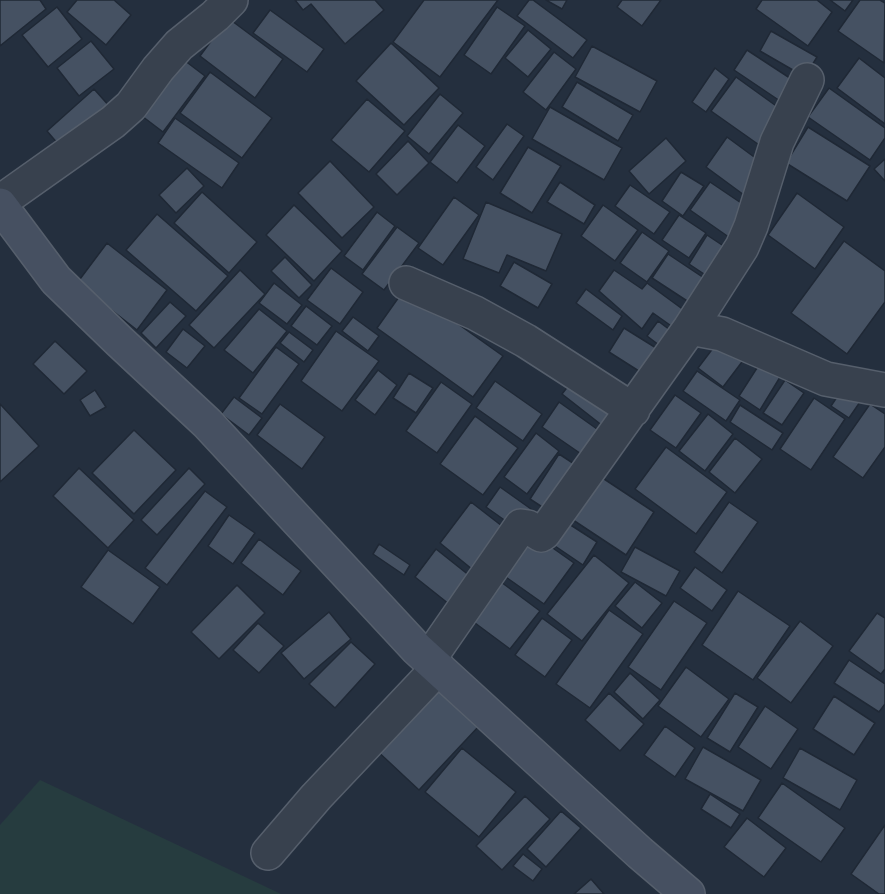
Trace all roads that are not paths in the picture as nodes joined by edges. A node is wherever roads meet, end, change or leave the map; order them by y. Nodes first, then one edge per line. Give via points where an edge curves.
1 (231, 0) edge
2 (807, 80) dead end
3 (0, 203) edge
4 (406, 283) dead end
5 (690, 328) junction
6 (885, 390) edge
7 (633, 410) junction
8 (434, 664) junction
9 (268, 853) dead end
10 (688, 894) edge

1 - 3 street via 179,45 132,106
2 - 5 street via 777,142 742,247
3 - 8 street via 56,280 207,423
4 - 7 street via 475,313 526,341
5 - 6 street via 722,334 826,379
5 - 7 street
7 - 8 street via 544,533 541,536 521,526
8 - 9 street
8 - 10 street

